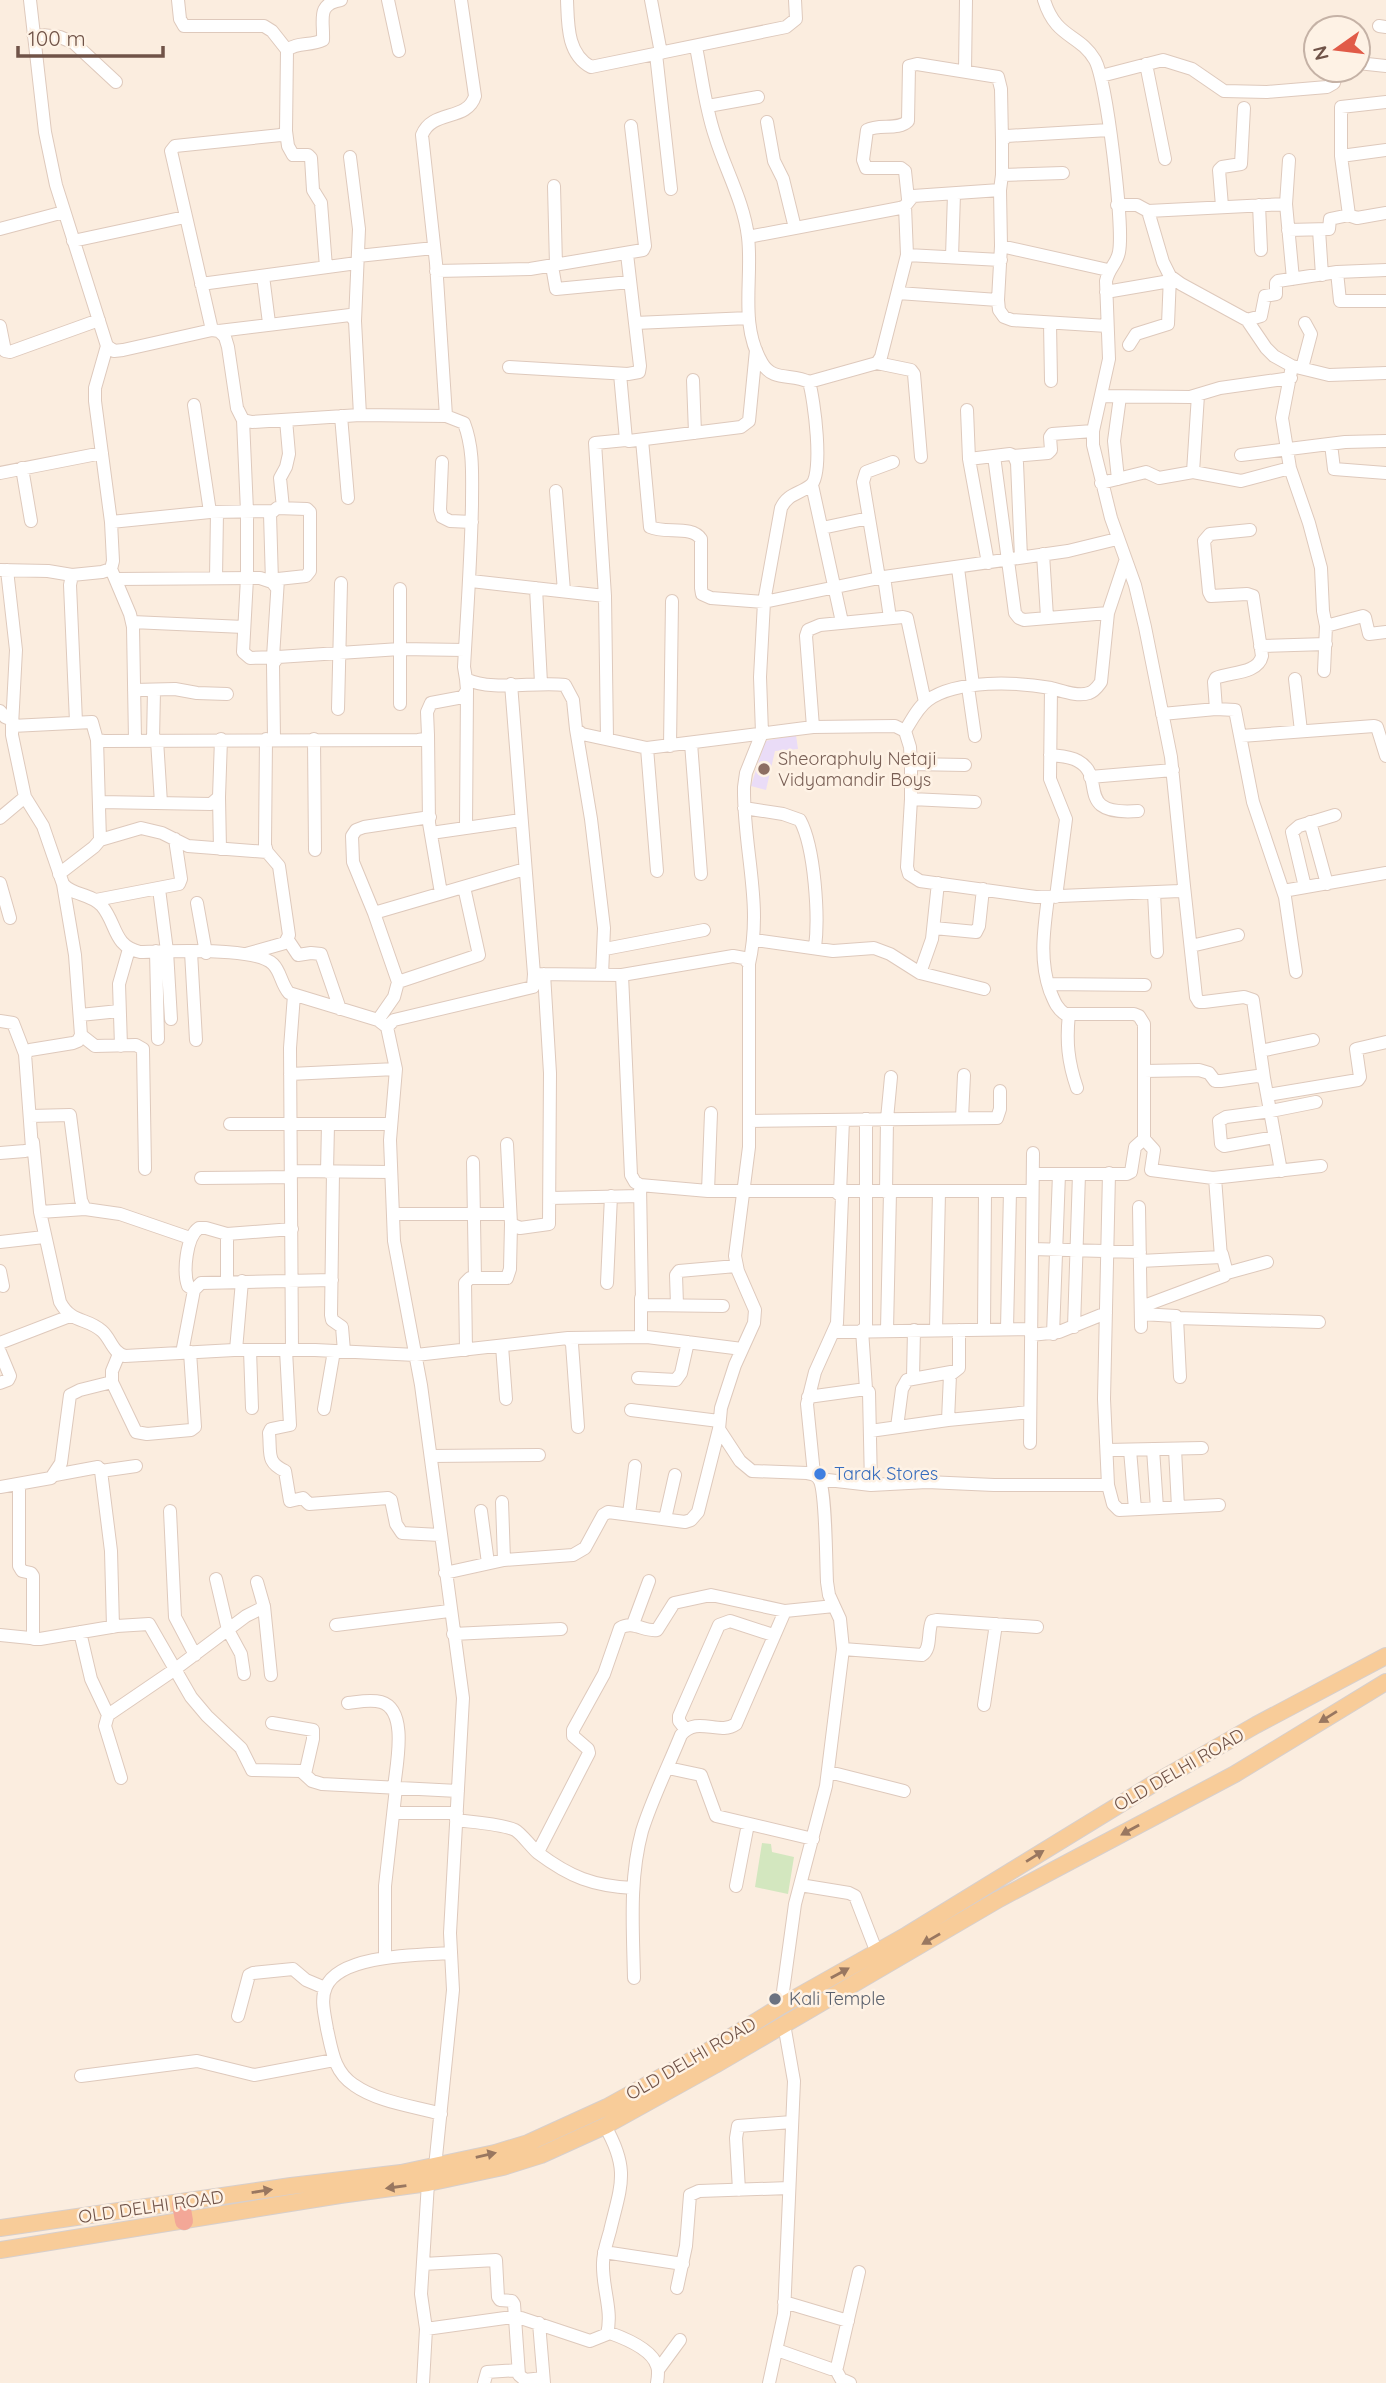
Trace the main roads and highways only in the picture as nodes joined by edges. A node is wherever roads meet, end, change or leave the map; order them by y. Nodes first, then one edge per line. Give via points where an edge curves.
1 (1386, 1656) edge
2 (1386, 1682) edge
3 (183, 2212) junction
4 (0, 2228) edge
5 (0, 2250) edge

3 -> 1 main road, OLD DELHI ROAD via 495,2154 559,2130 713,2049 1153,1784
2 -> 3 main road, OLD DELHI ROAD via 1235,1774 999,1899 604,2126 541,2155 428,2183
3 - 4 main road, OLD DELHI ROAD
3 - 5 main road, OLD DELHI ROAD

